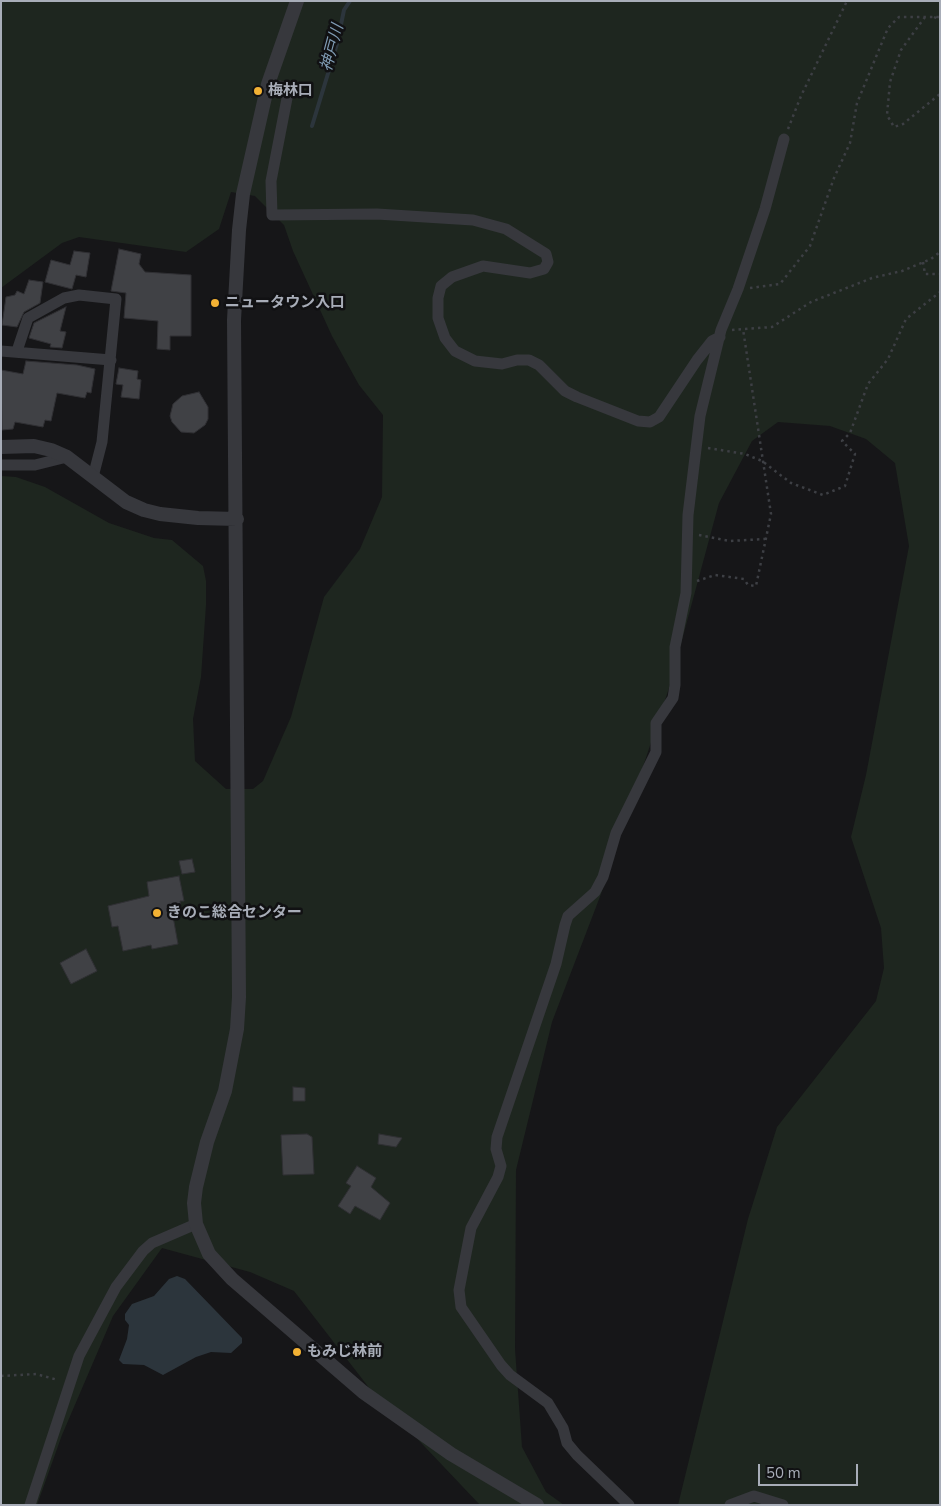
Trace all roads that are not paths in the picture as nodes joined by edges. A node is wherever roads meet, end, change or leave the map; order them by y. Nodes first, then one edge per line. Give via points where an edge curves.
1 (298, 1) edge
2 (268, 84) junction
3 (784, 139) road end
4 (721, 334) junction
5 (1, 351) edge
6 (17, 351) junction
7 (111, 360) junction
8 (1, 447) edge
9 (66, 457) junction
10 (1, 466) edge
11 (94, 477) junction
12 (236, 519) junction
13 (196, 1224) junction
14 (30, 1505) edge
15 (537, 1505) edge
16 (630, 1505) edge
17 (730, 1505) edge
18 (783, 1505) edge

1 - 2 street
2 - 4 street via 289,88 270,181 272,215 377,214 473,220 506,229 546,254 548,262 544,269 530,273 483,266 452,277 441,286 438,318 445,338 455,351 475,360 502,364 529,360 539,365 565,391 638,421 650,422 659,417 697,360
2 - 12 street via 243,194 238,239 234,320
3 - 4 street via 765,209
4 - 16 street via 700,416 696,446 686,584 674,647 674,692 655,727 656,752 616,834 603,877 595,892 568,916 556,964 497,1138 496,1149 501,1166 471,1228 459,1290 461,1307 501,1365 548,1403 563,1428 567,1443
5 - 6 street
6 - 7 street
6 - 7 street via 28,318 70,296 99,296 116,300
7 - 11 street via 102,442
8 - 9 street via 34,446
9 - 10 street via 35,465
9 - 11 street
11 - 12 street via 126,502 144,510 198,518
12 - 13 street via 239,997 237,1029 225,1091 196,1187
13 - 14 street via 163,1237 143,1250 116,1287 79,1356
13 - 15 street via 209,1254 232,1279 356,1386 451,1454
17 - 18 street via 754,1496

